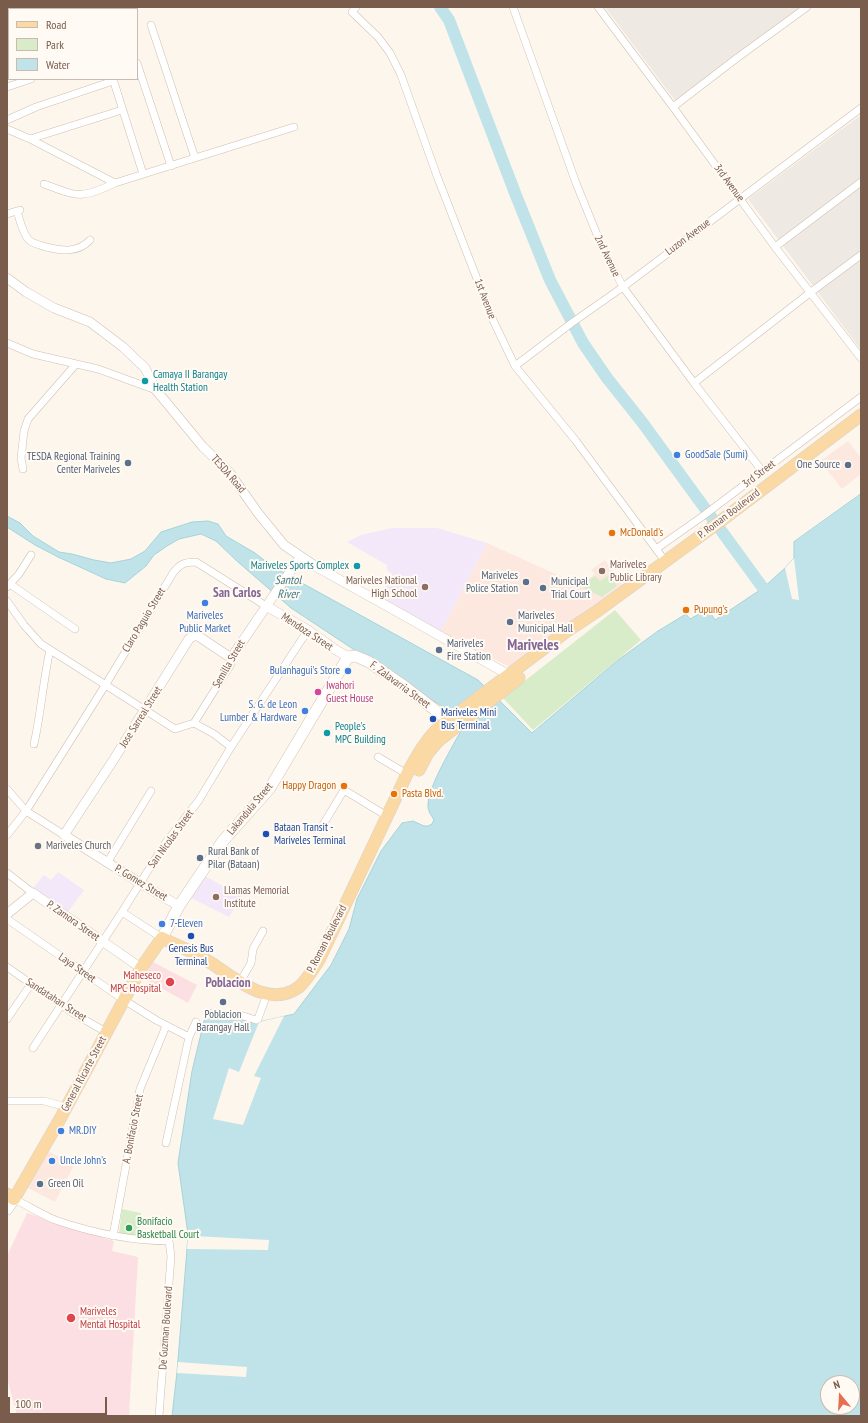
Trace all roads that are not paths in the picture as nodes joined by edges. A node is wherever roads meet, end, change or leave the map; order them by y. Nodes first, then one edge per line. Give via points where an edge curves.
1 (513, 7) edge
2 (598, 7) edge
3 (807, 7) edge
4 (354, 10) edge
5 (151, 25) dead end
6 (138, 66) edge
7 (28, 80) edge
8 (113, 80) edge
9 (7, 87) edge
10 (673, 107) junction
11 (861, 108) edge
12 (122, 110) junction
13 (7, 120) edge
14 (294, 127) dead end
15 (7, 130) edge
16 (30, 139) junction
17 (195, 158) junction
18 (171, 166) junction
19 (143, 174) junction
20 (861, 182) edge
21 (115, 183) junction
22 (44, 184) dead end
23 (740, 197) junction
24 (7, 214) edge
25 (90, 240) dead end
26 (775, 247) junction
27 (861, 254) edge
28 (7, 278) edge
29 (623, 287) junction
30 (811, 292) junction
31 (7, 343) edge
32 (861, 358) edge
33 (76, 364) junction
34 (515, 366) junction
35 (694, 383) junction
36 (156, 390) junction
37 (861, 397) edge
38 (861, 415) edge
39 (23, 469) dead end
40 (763, 472) junction
41 (656, 549) junction
42 (31, 555) dead end
43 (300, 557) junction
44 (665, 561) junction
45 (8, 586) edge
46 (7, 601) edge
47 (266, 606) junction
48 (596, 612) junction
49 (75, 629) dead end
50 (308, 630) junction
51 (50, 650) junction
52 (348, 657) junction
53 (231, 658) junction
54 (509, 675) junction
55 (106, 684) junction
56 (497, 689) junction
57 (144, 710) junction
58 (454, 720) junction
59 (194, 723) junction
60 (34, 744) dead end
61 (231, 747) junction
62 (378, 757) dead end
63 (407, 774) junction
64 (7, 789) edge
65 (151, 791) dead end
66 (26, 811) junction
67 (387, 816) junction
68 (321, 828) dead end
69 (7, 835) edge
70 (64, 835) junction
71 (107, 863) junction
72 (7, 873) edge
73 (140, 883) junction
74 (33, 893) junction
75 (179, 906) junction
76 (122, 912) junction
77 (7, 914) edge
78 (7, 920) edge
79 (263, 931) dead end
80 (162, 938) junction
81 (103, 942) junction
82 (7, 967) edge
83 (141, 968) junction
84 (83, 972) junction
85 (240, 982) junction
86 (31, 984) junction
87 (267, 994) junction
88 (124, 1000) junction
89 (61, 1004) junction
90 (240, 1015) dead end
91 (7, 1019) edge
92 (196, 1022) dead end
93 (166, 1026) junction
94 (106, 1032) junction
95 (189, 1037) junction
96 (33, 1048) dead end
97 (7, 1101) edge
98 (67, 1107) junction
99 (166, 1143) dead end
100 (11, 1196) edge
101 (7, 1209) edge
102 (113, 1236) junction
103 (159, 1416) edge

1 - 29 street, 2nd Avenue via 579,190 602,247
2 - 10 street, 3rd Avenue
3 - 10 street
4 - 34 street, 1st Avenue via 378,36 401,74 437,176 493,320
5 - 17 street
6 - 18 street
7 - 9 street
8 - 12 street
8 - 13 street
10 - 23 street, 3rd Avenue
11 - 23 street, Luzon Avenue
12 - 16 street
12 - 19 street
14 - 17 street
15 - 16 street
16 - 21 street
17 - 18 street
18 - 19 street
19 - 21 street
20 - 26 street
21 - 22 street via 82,196
23 - 26 street, 3rd Avenue
23 - 29 street, Luzon Avenue
24 - 25 street via 19,211 24,234 29,241 38,245 60,250 75,250
26 - 30 street, 3rd Avenue
27 - 30 street
28 - 36 street, TESDA Road via 54,308 90,322 145,368
29 - 34 street, Luzon Avenue
29 - 35 street, 2nd Avenue
30 - 32 street, 3rd Avenue
30 - 35 street
31 - 33 street via 32,354
33 - 36 street via 98,369
33 - 39 street via 28,419 21,458
34 - 41 street, 1st Avenue via 576,441
35 - 40 street, 2nd Avenue
36 - 43 street, TESDA Road via 203,447 229,472 284,545
37 - 40 street, 3rd Street
38 - 44 main road, P. Roman Boulevard
40 - 41 street, 3rd Street
41 - 44 street, 1st Avenue
42 - 45 street
43 - 47 street, Semilla Street
43 - 54 street, TESDA Road
44 - 48 main road, P. Roman Boulevard
45 - 49 street
46 - 51 street via 24,625
47 - 50 street, Mendoza Street
47 - 53 street, Semilla Street
47 - 55 street, Claro Paguio Street via 196,562 183,563 173,573
48 - 54 main road, P. Roman Boulevard
48 - 56 main road, P. Roman Boulevard via 570,638
50 - 52 street, Mendoza Street
50 - 61 street, San Nicolas Street
51 - 55 street
51 - 60 street
52 - 58 main road, F. Zalavarria Street via 355,656 369,662
52 - 75 main road, Lakandula Street via 270,788 222,842
53 - 57 street, Jose Sarreal Street via 198,636 193,636
53 - 59 street, Semilla Street via 231,664
54 - 56 main road, P. Roman Boulevard
55 - 57 street
55 - 66 street, Claro Paguio Street
56 - 58 main road, P. Roman Boulevard
57 - 59 street via 175,729
57 - 70 street, Jose Sarreal Street
58 - 63 main road, P. Roman Boulevard via 431,736 421,748
58 - 67 main road, P. Roman Boulevard via 428,753 398,807
59 - 61 street
61 - 73 street, San Nicolas Street via 200,800 164,845
62 - 63 street
63 - 67 main road, P. Roman Boulevard
64 - 66 street, P. Gomez Street
65 - 71 street
66 - 69 street, Claro Paguio Street
66 - 70 street, P. Gomez Street
67 - 68 street via 344,790
67 - 87 main road, P. Roman Boulevard via 319,960 298,987 281,995
70 - 71 street, P. Gomez Street
71 - 73 street, P. Gomez Street
72 - 74 street, P. Zamora Street
73 - 75 street, P. Gomez Street
73 - 76 street, San Nicolas Street
74 - 77 street
74 - 81 street, P. Zamora Street
75 - 80 main road, Lakandula Street
76 - 80 street
76 - 81 street, San Nicolas Street
78 - 84 street, Laya Street
79 - 85 street via 253,949 251,963
80 - 83 main road, General Ricarte Street
80 - 85 main road, P. Roman Boulevard via 206,959
81 - 83 street, P. Zamora Street
81 - 84 street, San Nicolas Street
82 - 86 street, Sandatahan Street
83 - 88 main road, General Ricarte Street
84 - 88 street, Laya Street
84 - 89 street, San Nicolas Street
85 - 87 main road, P. Roman Boulevard
86 - 89 street, Sandatahan Street
86 - 91 street
87 - 90 street via 258,1019
88 - 93 street, Laya Street
88 - 94 main road, General Ricarte Street
89 - 94 street, Sandatahan Street
89 - 96 street, San Nicolas Street
92 - 95 street
93 - 95 street, Laya Street
93 - 102 street, A. Bonifacio Street via 140,1089
94 - 98 main road, General Ricarte Street
95 - 99 street
97 - 98 street via 44,1101
98 - 100 main road, General Ricarte Street
100 - 101 main road, General Ricarte Street
100 - 102 street via 57,1220
102 - 103 street, De Guzman Boulevard via 146,1241 169,1241 171,1256

